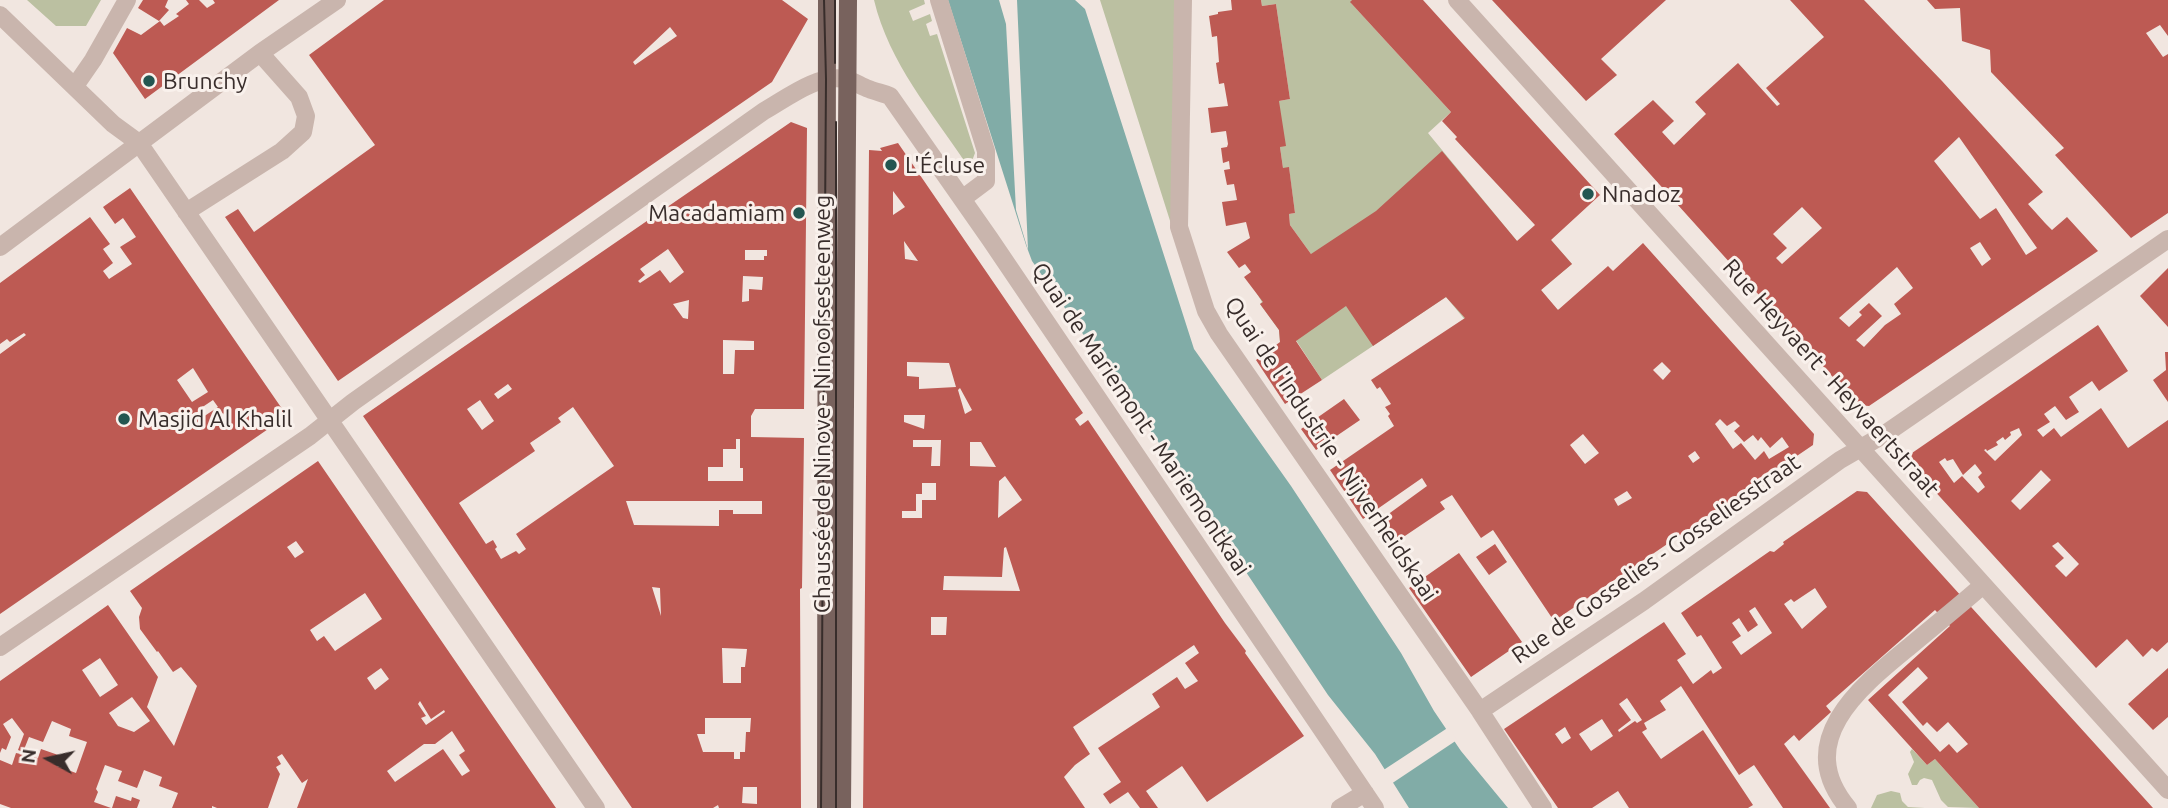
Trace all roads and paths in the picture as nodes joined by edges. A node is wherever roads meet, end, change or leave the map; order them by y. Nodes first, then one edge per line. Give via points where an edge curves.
1 (127, 0) edge
2 (338, 0) edge
3 (939, 0) edge
4 (1184, 0) edge
5 (1457, 0) edge
6 (832, 1) edge
7 (0, 15) edge
8 (260, 53) junction
9 (828, 78) junction
10 (848, 79) junction
11 (75, 86) junction
12 (139, 143) junction
13 (962, 198) junction
14 (186, 212) junction
15 (2168, 239) edge
16 (0, 247) edge
17 (330, 421) junction
18 (1861, 447) junction
19 (1983, 585) junction
20 (0, 647) edge
21 (1480, 711) junction
22 (2168, 790) edge
23 (1370, 801) edge
24 (596, 808) edge
25 (826, 808) edge
26 (842, 808) edge
27 (1340, 808) edge
28 (1543, 808) edge
29 (1848, 808) edge

1 - 11 street
2 - 8 street
3 - 13 street via 986,151 986,181
4 - 21 street, Quai de l'Industrie - Nijverheidskaai via 1179,227 1206,311
5 - 18 street, Rue Heyvaert - Heyvaertstraat
6 - 9 main road, Chaussée de Ninove - Ninoofsesteenweg
6 - 10 main road, Chaussée de Ninove - Ninoofsesteenweg via 848,20
7 - 11 street
8 - 12 street
8 - 14 street via 299,97 306,116 303,132 282,151
9 - 10 street
9 - 17 street via 764,111
9 - 25 main road, Chaussée de Ninove - Ninoofsesteenweg
10 - 13 street, Quai de Mariemont - Mariemontkaai via 890,96
10 - 26 main road, Chaussée de Ninove - Ninoofsesteenweg
11 - 12 street
12 - 14 street
12 - 16 street
13 - 23 street, Quai de Mariemont - Mariemontkaai
14 - 17 street
15 - 18 street, Rue de Gosselies - Gosseliesstraat
17 - 20 street
17 - 24 street
18 - 19 street, Rue Heyvaert - Heyvaertstraat
18 - 21 street, Rue de Gosselies - Gosseliesstraat
19 - 22 street, Rue Heyvaert - Heyvaertstraat
19 - 29 street via 1873,677 1843,709 1832,730 1827,756 1831,779
21 - 28 street, Quai de l'Industrie - Nijverheidskaai
23 - 27 street

